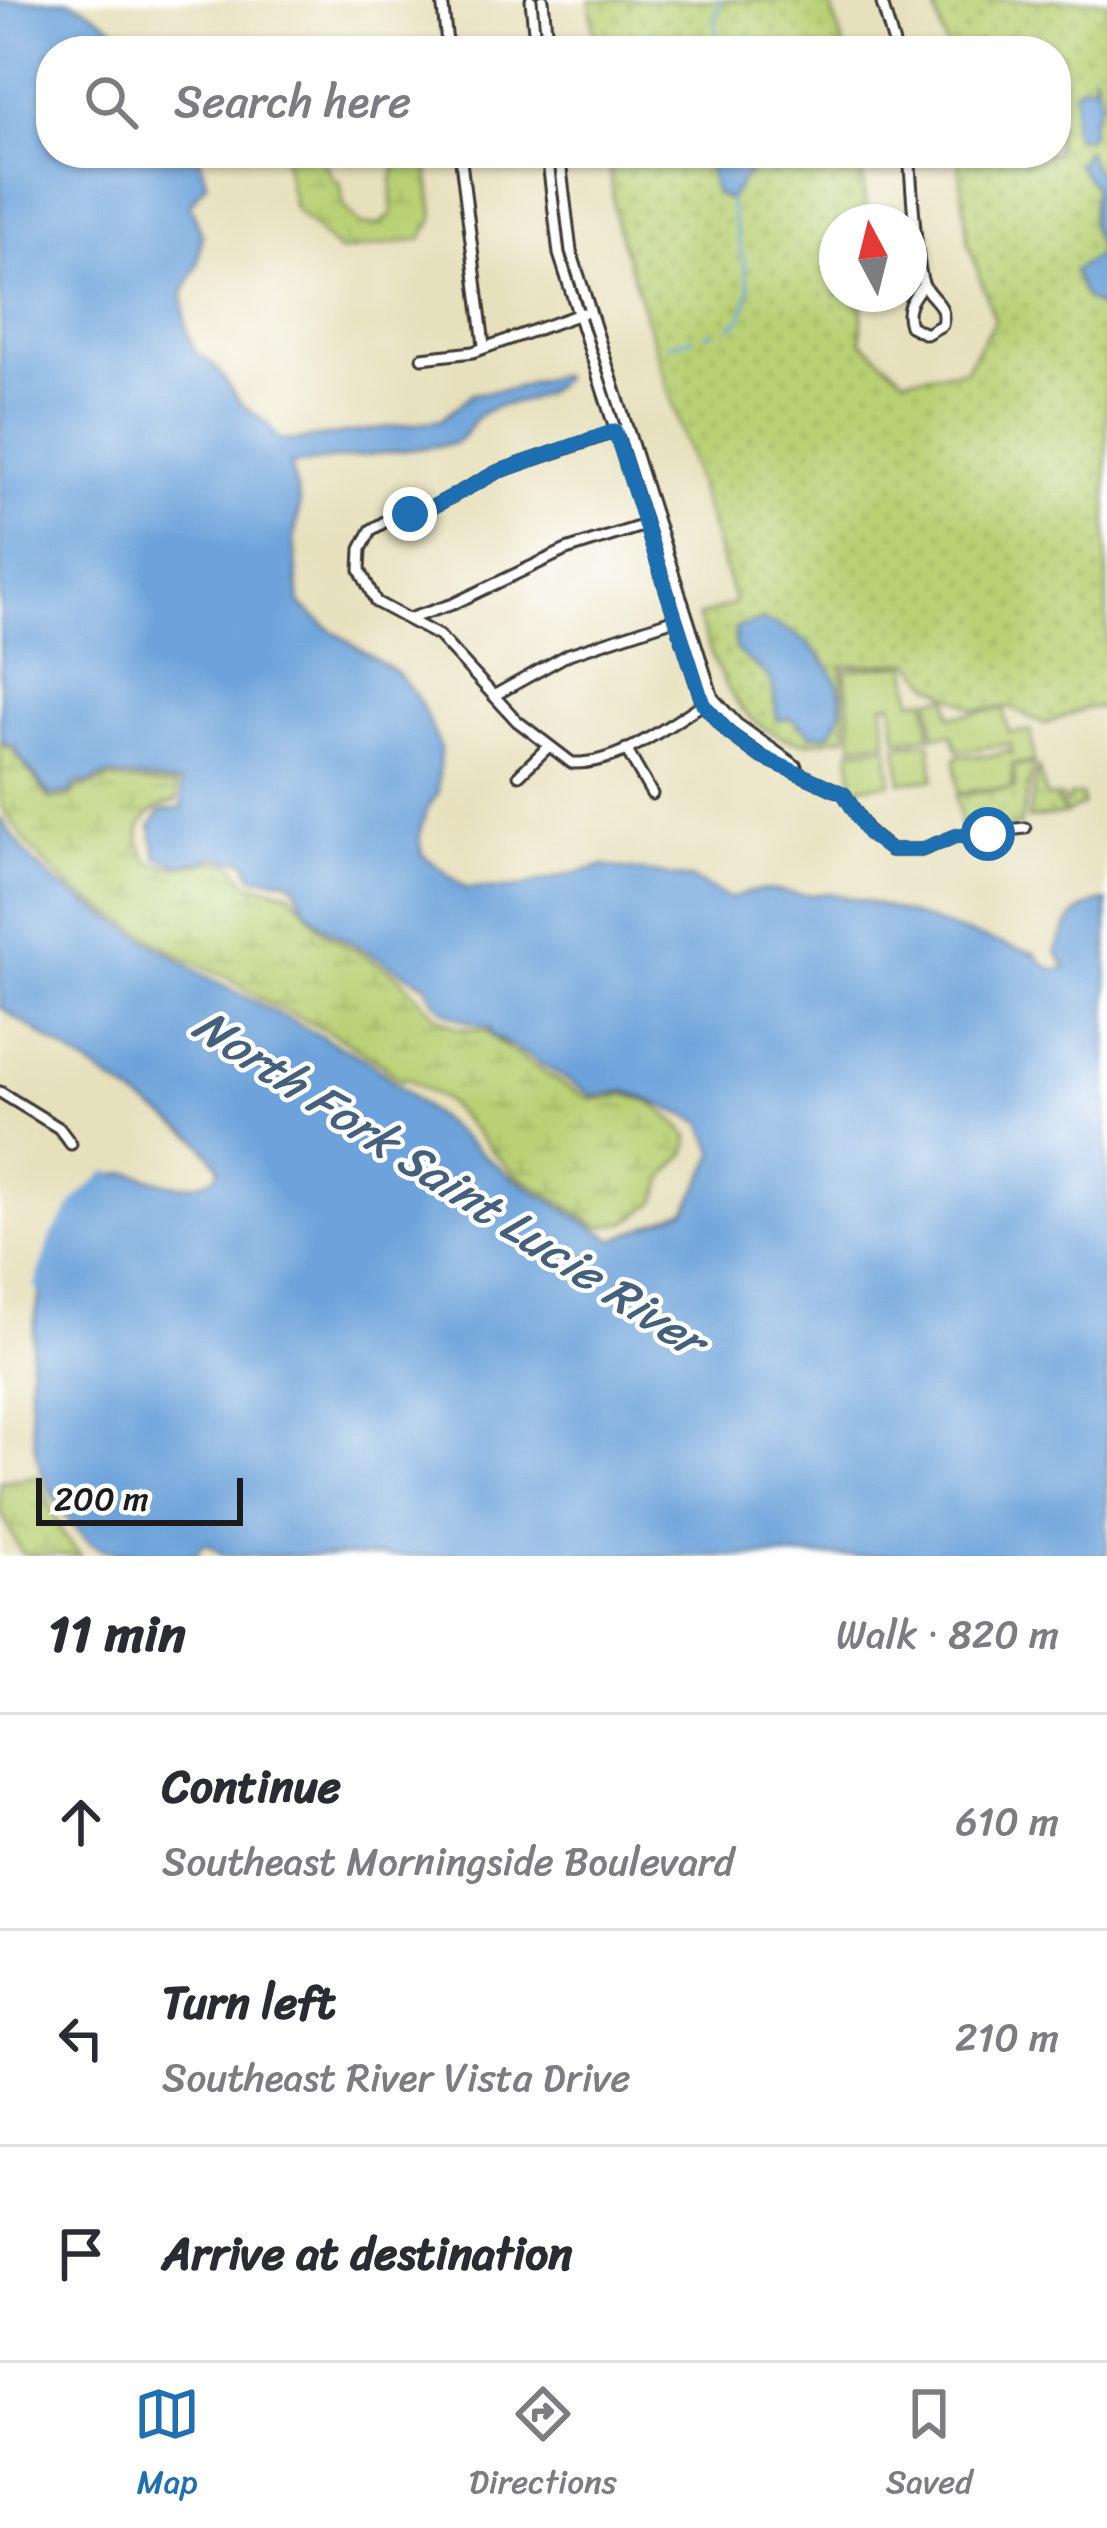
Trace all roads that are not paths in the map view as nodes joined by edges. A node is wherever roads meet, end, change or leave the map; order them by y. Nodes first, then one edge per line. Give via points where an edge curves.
1 (442, 0) edge
2 (531, 0) edge
3 (543, 0) edge
4 (881, 0) edge
5 (446, 36) edge
6 (535, 36) edge
7 (547, 36) edge
8 (892, 36) edge
9 (462, 168) edge
10 (550, 168) edge
11 (559, 168) edge
12 (911, 168) edge
13 (914, 204) edge
14 (559, 206) junction
15 (923, 284) joint
16 (584, 313) junction
17 (484, 345) junction
18 (422, 358) dead end
19 (620, 429) junction
20 (650, 523) junction
21 (680, 617) junction
22 (410, 618) junction
23 (495, 695) junction
24 (708, 701) junction
25 (548, 748) junction
26 (626, 749) junction
27 (519, 776) dead end
28 (652, 794) dead end
29 (1025, 828) dead end
30 (0, 1093) edge
31 (71, 1144) dead end

1 - 5 street
2 - 6 street
3 - 7 street
4 - 8 street
9 - 17 street
10 - 14 street
11 - 14 street
12 - 13 street
14 - 16 street via 559,254
15 - 15 street via 907,315 926,334 944,314
16 - 17 street
16 - 19 street
17 - 18 street
19 - 20 street
19 - 22 street via 497,472 371,530 361,549 366,588
20 - 21 street
20 - 22 street
21 - 23 street via 569,654
21 - 24 street
22 - 23 street via 461,655
23 - 25 street
24 - 26 street
24 - 29 street via 729,733 760,756 844,794 868,833 891,850
25 - 26 street via 572,764
25 - 27 street
26 - 28 street
30 - 31 street

